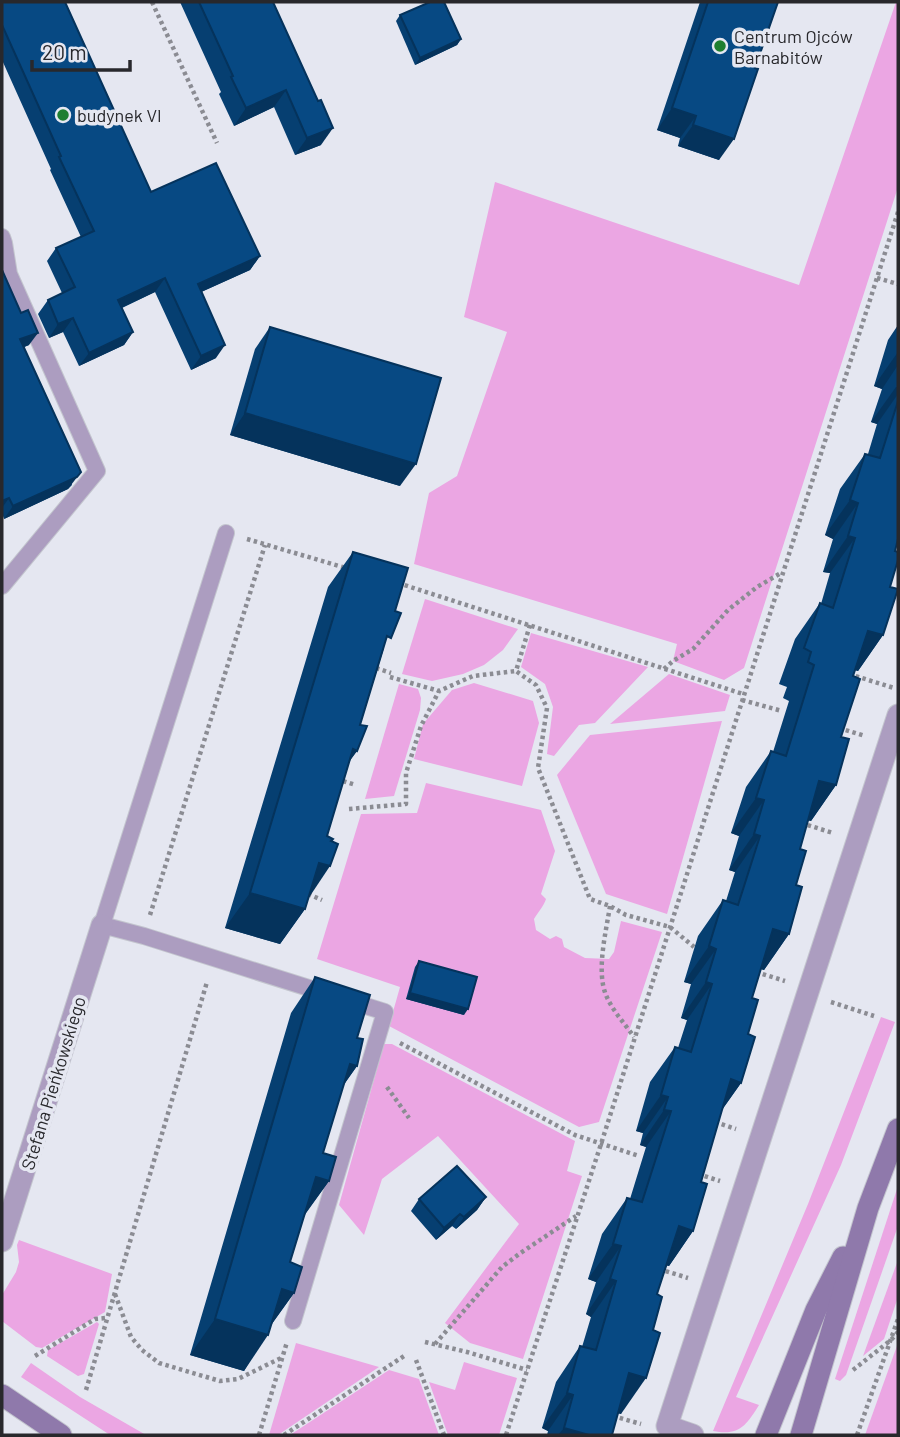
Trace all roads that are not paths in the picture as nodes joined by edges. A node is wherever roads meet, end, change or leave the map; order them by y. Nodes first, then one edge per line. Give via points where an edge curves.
1 (2, 237) edge
2 (226, 533) road end
3 (2, 586) edge
4 (898, 715) edge
5 (102, 925) junction
6 (898, 1129) edge
7 (868, 1208) junction
8 (2, 1241) edge
9 (293, 1321) edge
10 (2, 1395) edge
11 (61, 1435) edge
12 (693, 1435) edge
13 (766, 1435) edge
14 (801, 1435) edge

1 - 3 lane via 9,274 97,471
2 - 5 lane
4 - 12 street via 667,1426
5 - 8 street, Stefana Pieńkowskiego
5 - 9 lane via 385,1012
6 - 7 street
7 - 13 street via 816,1310
7 - 14 street
10 - 11 street

